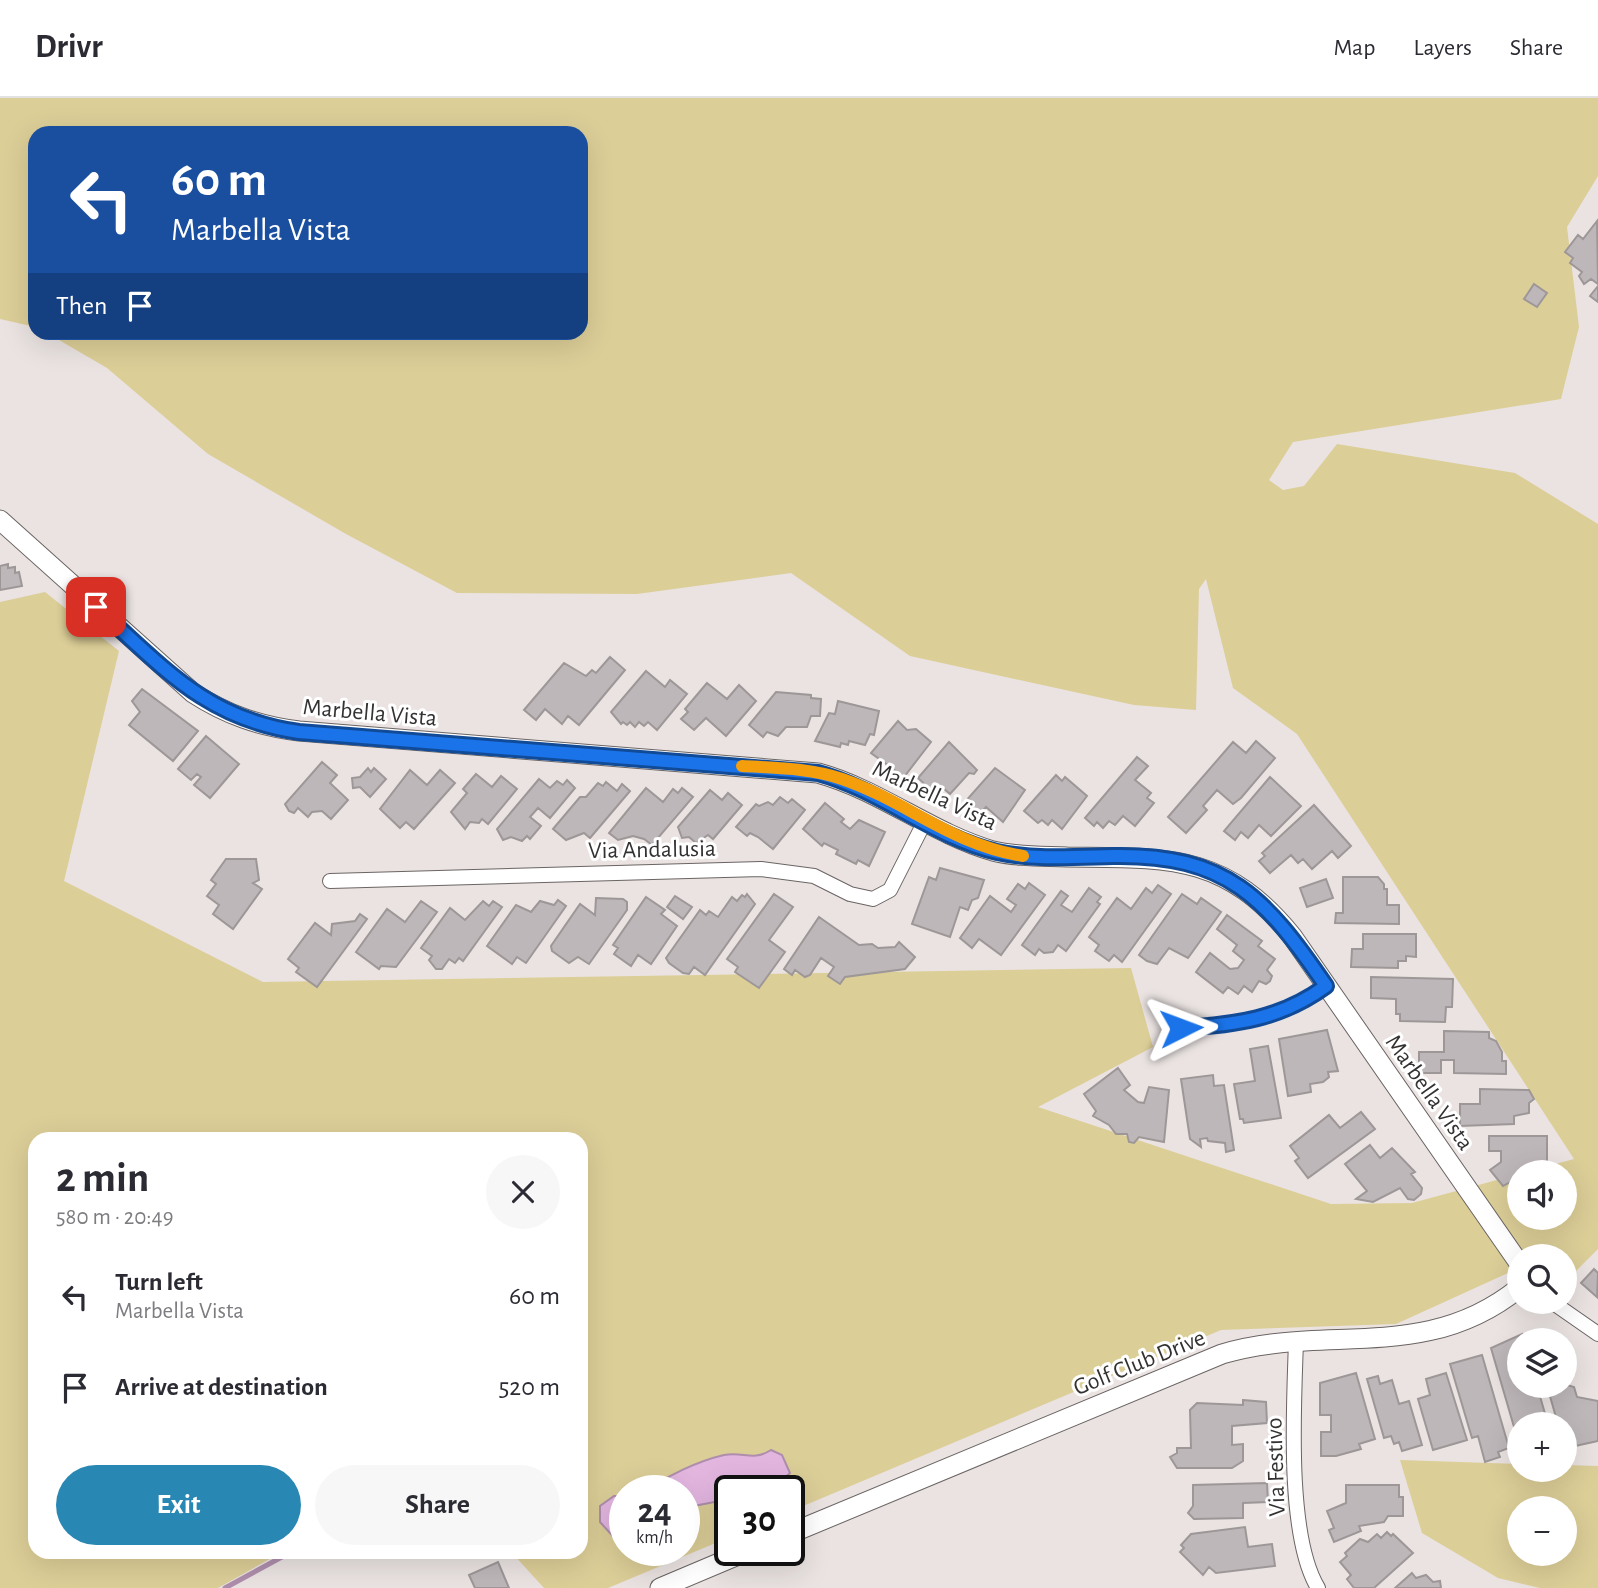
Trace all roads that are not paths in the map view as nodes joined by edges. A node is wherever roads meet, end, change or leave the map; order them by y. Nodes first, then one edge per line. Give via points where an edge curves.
1 (0, 520) edge
2 (925, 821) junction
3 (330, 881) dead end
4 (1326, 986) junction
5 (1181, 1028) dead end
6 (1507, 1246) edge
7 (1507, 1296) edge
8 (1569, 1314) edge
9 (1598, 1334) edge
10 (1296, 1341) junction
11 (805, 1527) edge
12 (714, 1565) edge
13 (660, 1588) edge
14 (1318, 1588) edge

1 - 2 street, Marbella Vista via 184,686 243,720 299,732 818,773 862,788
2 - 3 street, Via Andalusia via 890,890 873,899 850,894 814,876 761,869
2 - 4 street, Marbella Vista via 996,852 1143,856 1202,868 1240,887 1267,908
4 - 5 street via 1256,1021
4 - 6 street, Marbella Vista
7 - 10 street, Golf Club Drive via 1462,1322 1416,1336
8 - 9 street
10 - 11 street, Golf Club Drive via 1222,1354
10 - 14 street, Via Festivo via 1299,1521 1305,1555
12 - 13 street

